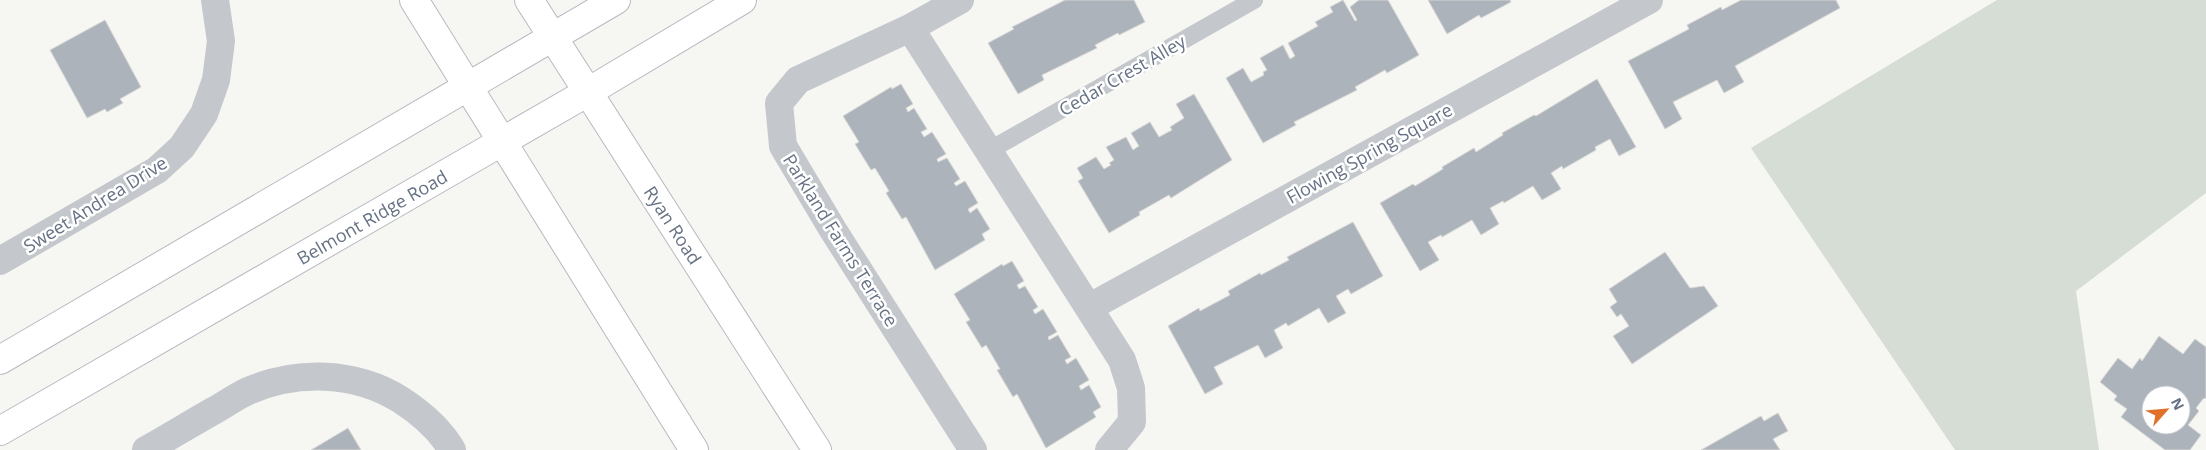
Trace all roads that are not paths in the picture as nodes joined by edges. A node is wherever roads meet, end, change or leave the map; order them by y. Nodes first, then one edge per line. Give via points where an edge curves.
1 (215, 0) edge
2 (414, 0) edge
3 (529, 0) edge
4 (616, 0) edge
5 (742, 0) edge
6 (960, 0) edge
7 (1254, 0) edge
8 (1649, 0) edge
9 (910, 28) junction
10 (552, 36) junction
11 (468, 86) junction
12 (588, 92) junction
13 (503, 141) junction
14 (990, 150) junction
15 (0, 261) edge
16 (1090, 307) junction
17 (0, 360) edge
18 (0, 431) edge
19 (146, 450) edge
20 (452, 450) edge
21 (694, 450) edge
22 (817, 450) edge
23 (972, 450) edge
24 (1109, 450) edge

1 - 15 street, Sweet Andrea Drive via 221,41 216,80 204,114 182,147 157,170
2 - 11 main road
3 - 10 main road, Ryan Road
4 - 10 main road
5 - 12 main road, Belmont Ridge Road
6 - 9 street, Parkland Farms Terrace
7 - 14 lane, Cedar Crest Alley
8 - 16 street, Flowing Spring Square
9 - 14 street
9 - 23 street, Parkland Farms Terrace via 798,80 779,103 783,146
10 - 11 main road
10 - 12 main road, Ryan Road
11 - 13 main road
11 - 17 main road
12 - 13 main road, Belmont Ridge Road
12 - 22 main road, Ryan Road
13 - 18 main road, Belmont Ridge Road
13 - 21 main road
14 - 16 street
16 - 24 street via 1122,360 1131,388 1132,422
19 - 20 street via 247,391 282,379 308,376 349,379 386,391 420,413

